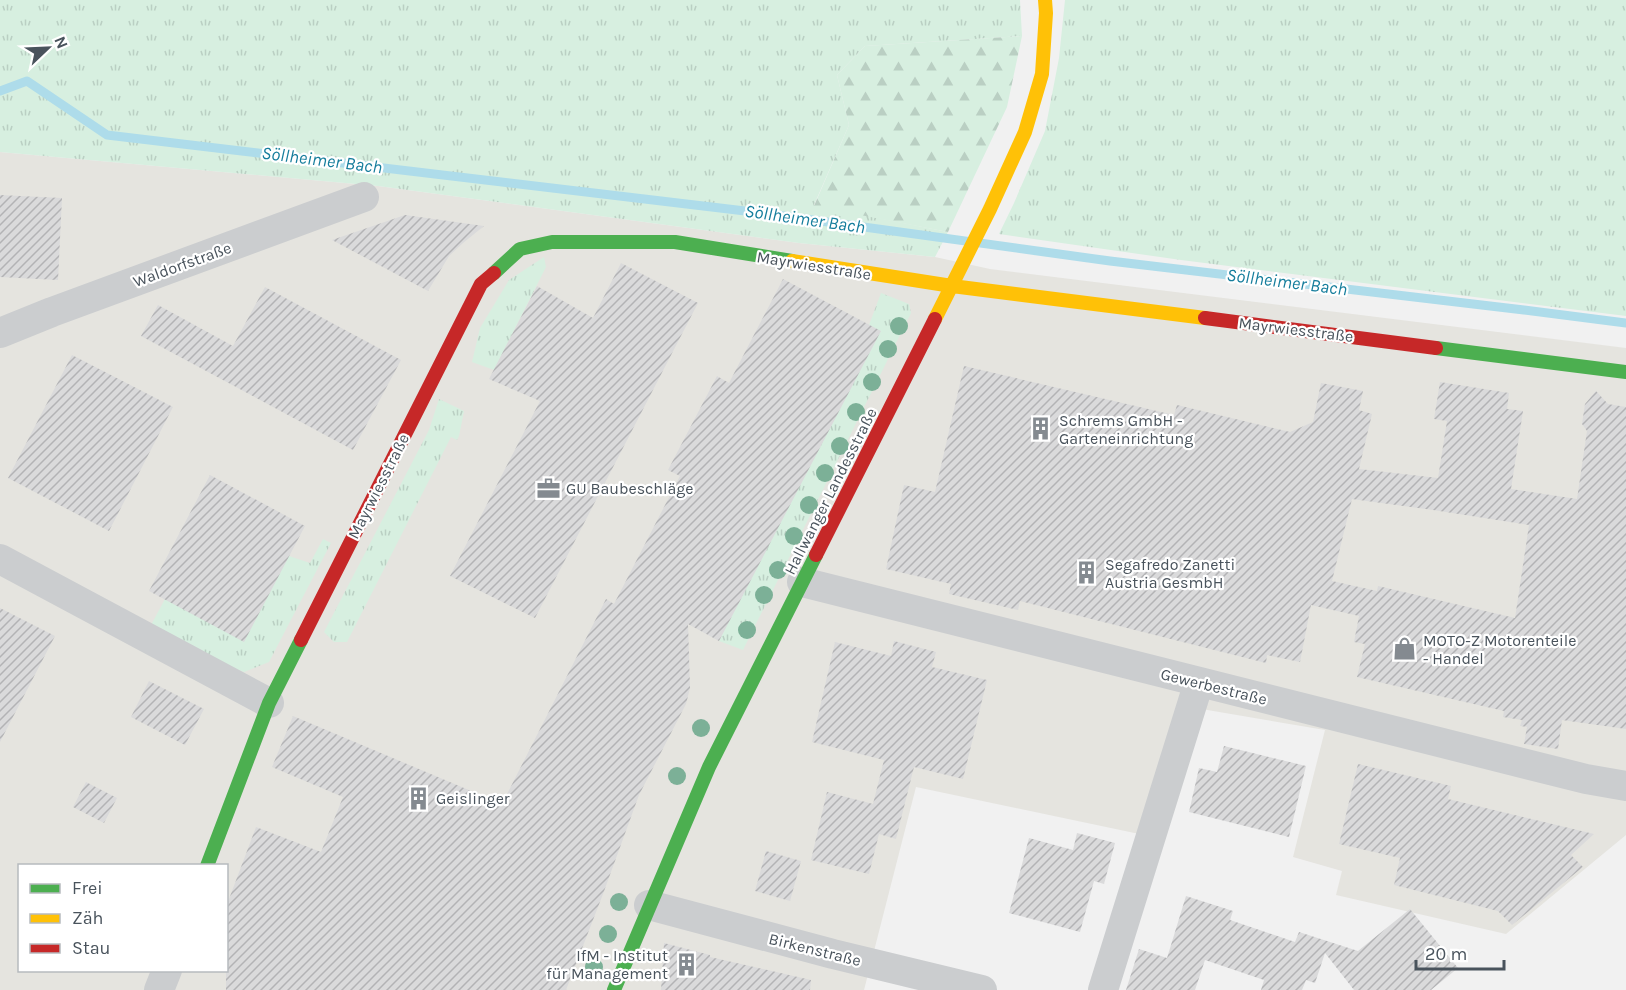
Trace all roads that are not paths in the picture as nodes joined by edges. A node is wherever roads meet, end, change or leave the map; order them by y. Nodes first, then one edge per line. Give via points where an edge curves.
1 (1045, 0) edge
2 (364, 197) dead end
3 (954, 281) junction
4 (0, 333) edge
5 (1626, 372) edge
6 (0, 559) edge
7 (802, 582) junction
8 (1198, 682) junction
9 (269, 702) junction
10 (1626, 786) edge
11 (208, 864) edge
12 (649, 905) junction
13 (166, 972) edge
14 (159, 990) edge
15 (614, 990) edge
16 (982, 990) edge
17 (1103, 990) edge

1 - 3 street, Hallwanger Landesstraße via 1042,74 1025,132
2 - 4 street, Waldorfstraße
3 - 5 street, Mayrwiesstraße via 1005,292
3 - 7 street, Hallwanger Landesstraße
3 - 9 street, Mayrwiesstraße via 675,242 552,242 520,249 481,284
6 - 9 street
7 - 8 street, Gewerbestraße
7 - 12 street, Hallwanger Landesstraße via 709,767
8 - 10 street, Gewerbestraße
8 - 17 street
9 - 11 street, Mayrwiesstraße
12 - 15 street, Hallwanger Landesstraße
12 - 16 street, Birkenstraße
13 - 14 street

